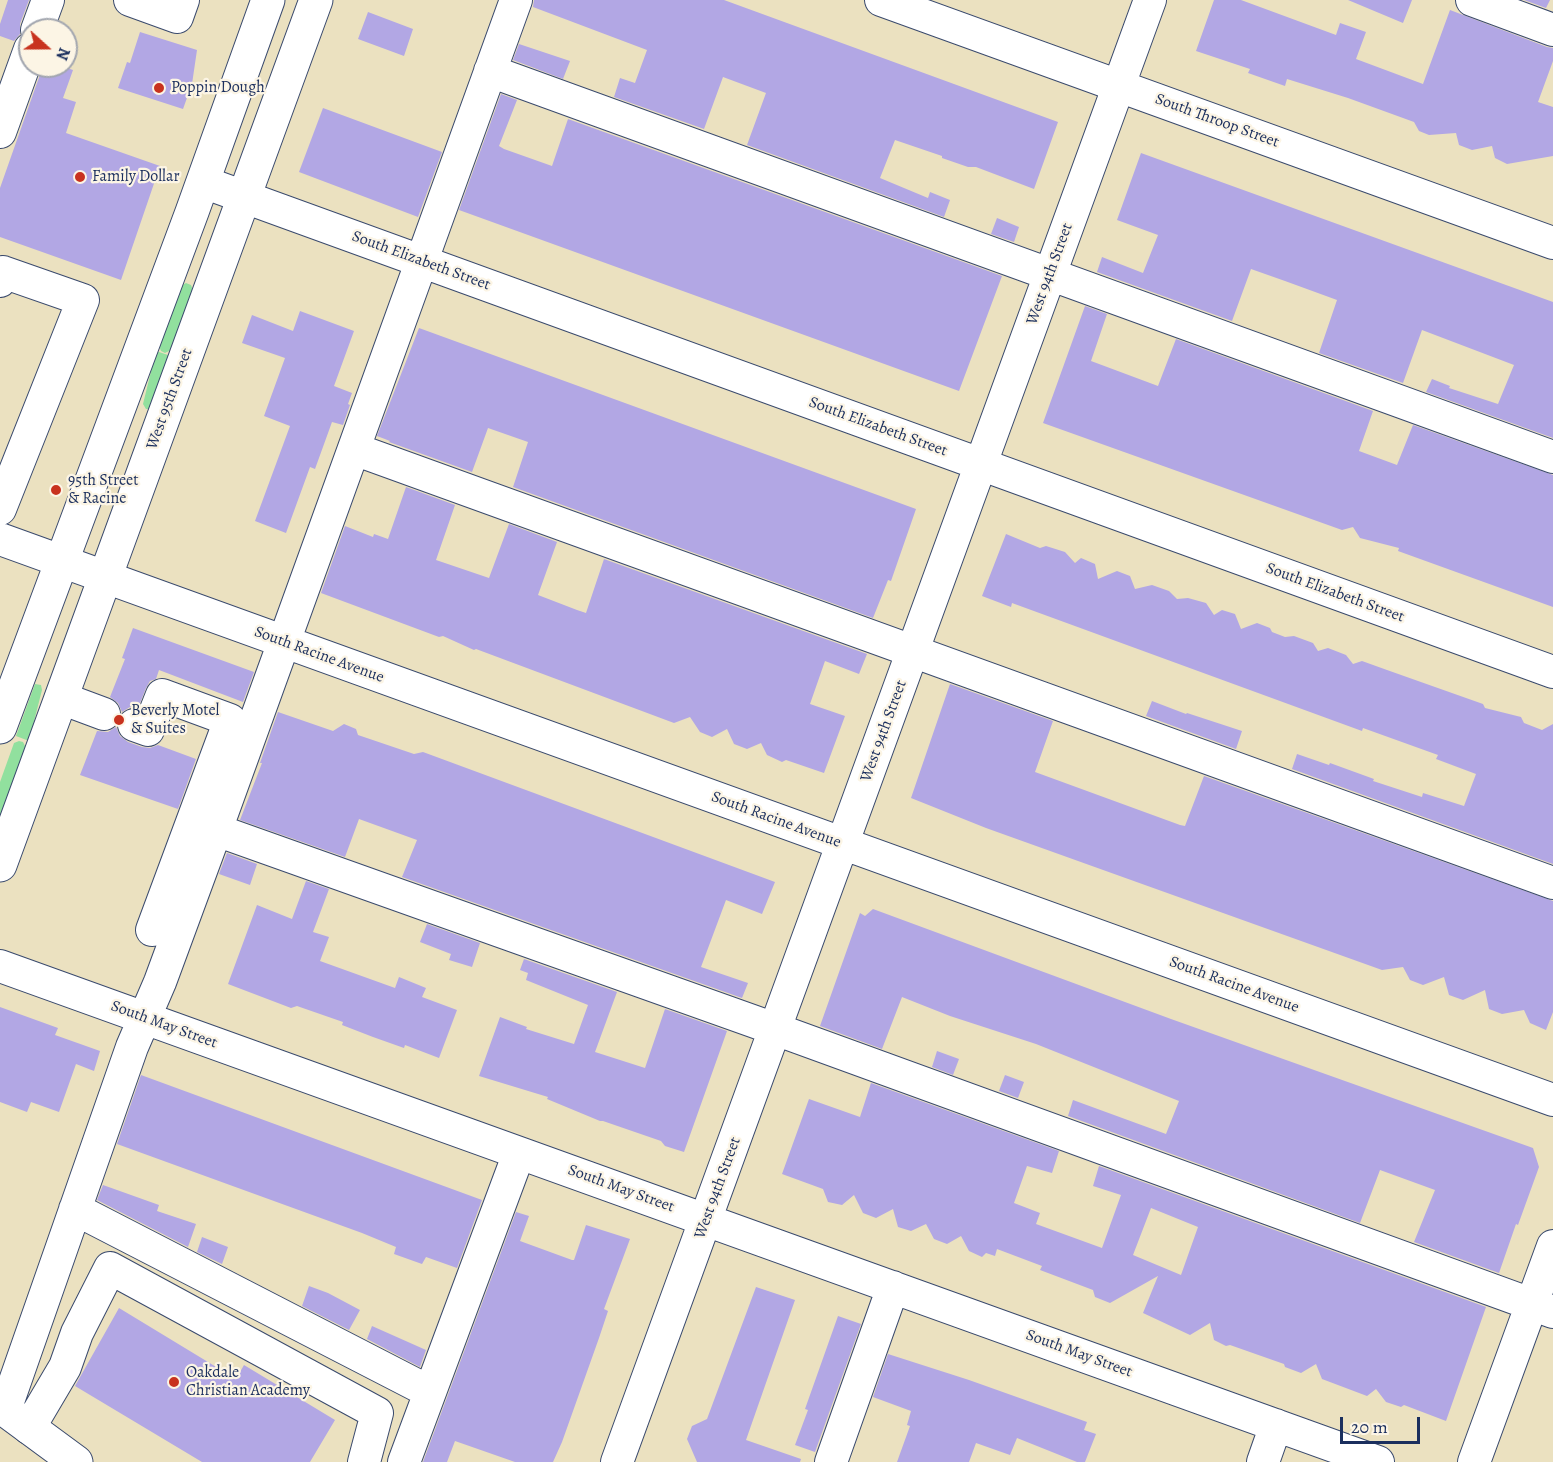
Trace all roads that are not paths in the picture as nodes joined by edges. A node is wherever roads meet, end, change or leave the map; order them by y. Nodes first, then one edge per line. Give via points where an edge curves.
1 (48, 0) edge
2 (130, 0) edge
3 (183, 0) edge
4 (268, 0) edge
5 (316, 0) edge
6 (516, 0) edge
7 (881, 0) edge
8 (1150, 0) edge
9 (1472, 0) edge
10 (41, 18) edge
11 (1553, 30) edge
12 (490, 71) junction
13 (20, 78) edge
14 (1118, 86) junction
15 (0, 132) edge
16 (203, 182) junction
17 (244, 197) junction
18 (1553, 243) edge
19 (421, 261) junction
20 (1050, 274) junction
21 (0, 281) edge
22 (354, 449) junction
23 (1553, 457) edge
24 (981, 464) junction
25 (0, 509) edge
26 (0, 539) edge
27 (60, 561) junction
28 (106, 578) junction
29 (285, 642) junction
30 (913, 651) junction
31 (1553, 672) edge
32 (61, 698) junction
33 (104, 714) dead end
34 (134, 725) dead end
35 (0, 727) edge
36 (216, 830) junction
37 (843, 844) junction
38 (0, 866) edge
39 (1553, 883) edge
40 (152, 930) dead end
41 (0, 966) edge
42 (145, 1018) junction
43 (775, 1029) junction
44 (1553, 1100) edge
45 (519, 1153) junction
46 (75, 1209) junction
47 (706, 1220) junction
48 (1553, 1246) edge
49 (893, 1287) junction
50 (1542, 1308) edge
51 (430, 1392) junction
52 (11, 1415) edge
53 (1276, 1425) junction
54 (76, 1462) edge
55 (364, 1462) edge
56 (404, 1462) edge
57 (617, 1462) edge
58 (831, 1462) edge
59 (1263, 1462) edge
60 (1378, 1462) edge
61 (1474, 1462) edge

1 - 10 street
2 - 3 street via 177,17
4 - 16 main road
5 - 17 main road, West 95th Street
6 - 12 street
7 - 14 street, South Throop Street
8 - 14 street, West 94th Street
9 - 11 street
12 - 19 street
12 - 20 street
13 - 15 street
14 - 18 street, South Throop Street
14 - 20 street, West 94th Street
16 - 17 street, South Elizabeth Street
16 - 27 main road
17 - 19 street, South Elizabeth Street
17 - 28 main road, West 95th Street
19 - 22 street
19 - 24 street, South Elizabeth Street
20 - 23 street
20 - 24 street, West 94th Street
21 - 25 street via 3,272 83,300
22 - 29 street
22 - 30 street
24 - 30 street, West 94th Street
24 - 31 street, South Elizabeth Street
26 - 27 street, South Racine Avenue
27 - 28 street, South Racine Avenue
27 - 35 main road
28 - 29 street, South Racine Avenue
28 - 32 main road, West 95th Street
29 - 36 street
29 - 37 street, South Racine Avenue
30 - 37 street, West 94th Street
30 - 39 street
32 - 33 street
32 - 38 main road, West 95th Street
34 - 40 street via 148,730 162,695 231,720
36 - 42 street
36 - 43 street
37 - 43 street, West 94th Street
37 - 44 street, South Racine Avenue
41 - 42 street, South May Street
42 - 45 street, South May Street
42 - 46 street
43 - 47 street, West 94th Street
43 - 50 street
45 - 47 street, South May Street
45 - 51 street
46 - 51 street
46 - 52 street
47 - 49 street, South May Street
47 - 57 street, West 94th Street
48 - 50 street
49 - 53 street, South May Street
49 - 58 street
50 - 61 street
51 - 56 street
52 - 54 main road
52 - 55 street via 65,1367 77,1333 110,1268 377,1413
53 - 59 street
53 - 60 street, South May Street

